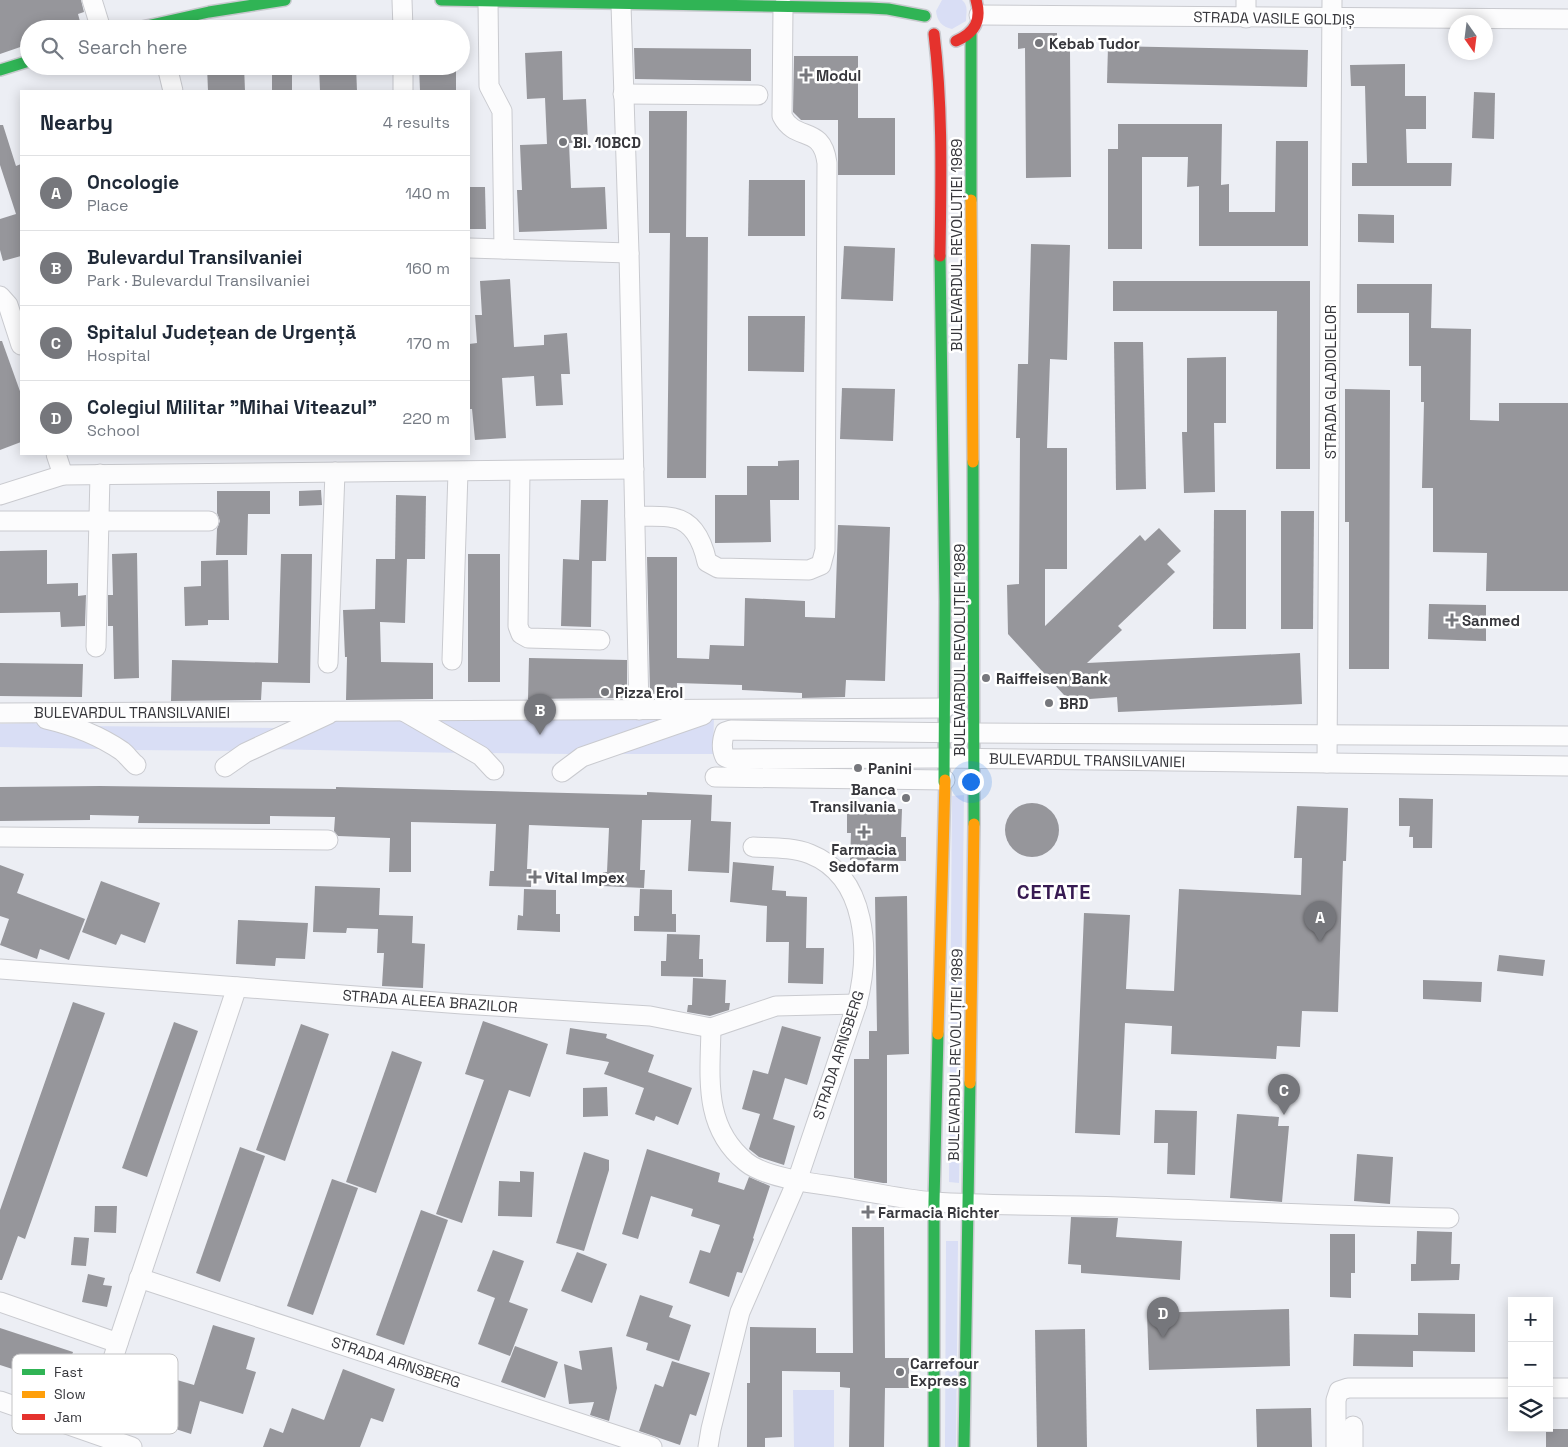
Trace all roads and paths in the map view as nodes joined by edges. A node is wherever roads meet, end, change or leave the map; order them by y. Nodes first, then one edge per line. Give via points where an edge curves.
1 (92, 0) edge
2 (285, 0) edge
3 (402, 0) edge
4 (441, 0) edge
5 (488, 1) junction
6 (927, 2) dead end
7 (631, 3) edge
8 (783, 7) junction
9 (978, 7) edge
10 (1246, 9) edge
11 (1332, 9) edge
12 (925, 16) junction
13 (1568, 19) edge
14 (98, 20) edge
15 (178, 20) edge
16 (403, 20) edge
17 (971, 33) junction
18 (934, 34) junction
19 (20, 64) edge
20 (0, 70) edge
21 (169, 75) edge
22 (403, 75) edge
23 (173, 90) edge
24 (404, 90) edge
25 (623, 94) junction
26 (758, 95) dead end
27 (470, 248) edge
28 (504, 249) junction
29 (629, 253) junction
30 (10, 301) edge
31 (20, 341) edge
32 (56, 455) edge
33 (634, 469) junction
34 (520, 471) junction
35 (335, 472) junction
36 (458, 472) junction
37 (100, 474) junction
38 (63, 475) junction
39 (0, 495) edge
40 (635, 516) junction
41 (0, 521) edge
42 (99, 522) junction
43 (209, 522) dead end
44 (600, 640) dead end
45 (96, 647) dead end
46 (452, 660) dead end
47 (328, 663) dead end
48 (945, 708) junction
49 (719, 709) junction
50 (639, 710) junction
51 (334, 711) junction
52 (404, 711) junction
53 (0, 713) edge
54 (20, 713) junction
55 (946, 733) junction
56 (975, 733) junction
57 (1328, 735) junction
58 (1568, 736) edge
59 (945, 758) junction
60 (975, 759) junction
61 (1327, 763) junction
62 (136, 765) dead end
63 (225, 766) dead end
64 (1568, 766) edge
65 (494, 770) dead end
66 (562, 772) dead end
67 (715, 776) dead end
68 (944, 781) junction
69 (0, 837) edge
70 (328, 840) dead end
71 (753, 847) dead end
72 (0, 969) edge
73 (237, 987) junction
74 (857, 1004) junction
75 (711, 1028) junction
76 (797, 1181) junction
77 (934, 1202) junction
78 (968, 1203) junction
79 (1449, 1218) dead end
80 (140, 1278) junction
81 (0, 1302) edge
82 (118, 1343) junction
83 (115, 1354) edge
84 (1508, 1388) edge
85 (1553, 1388) edge
86 (1568, 1388) edge
87 (0, 1401) edge
88 (12, 1405) edge
89 (1354, 1426) dead end
90 (96, 1434) edge
91 (132, 1447) edge
92 (652, 1447) edge
93 (708, 1447) edge
94 (934, 1447) edge
95 (964, 1447) edge
96 (1336, 1447) edge
97 (1353, 1447) edge

1 - 14 street
2 - 15 main road via 226,8
3 - 16 street
4 - 5 main road
5 - 7 main road
5 - 28 street via 489,86 502,111
6 - 12 main road
7 - 8 main road
7 - 25 street
8 - 12 main road via 888,9
8 - 40 street via 782,116 787,126 818,140 826,151 827,163 826,550 821,565 809,570 718,568 708,562 704,545 688,524 674,518
9 - 10 street, STRADA VASILE GOLDIȘ
9 - 17 main road via 978,22
10 - 11 street, STRADA VASILE GOLDIȘ
11 - 13 street, STRADA VASILE GOLDIȘ
11 - 57 street, STRADA GLADIOLELOR
12 - 18 main road, BULEVARDUL REVOLUȚIEI 1989
17 - 18 main road via 956,41
17 - 56 main road, BULEVARDUL REVOLUȚIEI 1989
18 - 48 main road, BULEVARDUL REVOLUȚIEI 1989 via 940,82
19 - 20 main road
21 - 23 street
22 - 24 street
25 - 26 street
25 - 29 street
27 - 28 street
28 - 29 street
29 - 33 street
30 - 31 street
32 - 38 street
33 - 34 street
33 - 40 street
34 - 36 street
34 - 44 street via 518,626 521,634 528,638
35 - 36 street
35 - 37 street
35 - 47 street
36 - 46 street
37 - 38 street
37 - 42 street
38 - 39 street
40 - 50 street
41 - 42 street
42 - 43 street
42 - 45 street
48 - 49 street, BULEVARDUL TRANSILVANIEI
48 - 55 main road, BULEVARDUL REVOLUȚIEI 1989
49 - 50 street, BULEVARDUL TRANSILVANIEI
49 - 66 street, BULEVARDUL TRANSILVANIEI via 582,757
50 - 52 street, BULEVARDUL TRANSILVANIEI
51 - 52 street, BULEVARDUL TRANSILVANIEI
51 - 54 street, BULEVARDUL TRANSILVANIEI
51 - 63 street, BULEVARDUL TRANSILVANIEI via 245,753
52 - 65 street via 480,756
53 - 54 street, BULEVARDUL TRANSILVANIEI
54 - 62 street, BULEVARDUL TRANSILVANIEI via 83,731 123,752
55 - 56 street, BULEVARDUL TRANSILVANIEI
55 - 59 main road, BULEVARDUL REVOLUȚIEI 1989
55 - 59 street, BULEVARDUL TRANSILVANIEI via 731,730 725,732 723,738 723,752 730,759
56 - 57 street, BULEVARDUL TRANSILVANIEI
56 - 60 main road, BULEVARDUL REVOLUȚIEI 1989
57 - 58 street, BULEVARDUL TRANSILVANIEI
57 - 61 street, STRADA GLADIOLELOR
59 - 60 street, BULEVARDUL TRANSILVANIEI
59 - 68 main road, BULEVARDUL REVOLUȚIEI 1989
60 - 61 street, BULEVARDUL TRANSILVANIEI
60 - 78 main road, BULEVARDUL REVOLUȚIEI 1989
61 - 64 street, BULEVARDUL TRANSILVANIEI
67 - 68 street
68 - 77 main road, BULEVARDUL REVOLUȚIEI 1989
69 - 70 street
71 - 74 street, STRADA ARNSBERG via 784,848 810,854 833,868 846,883 860,916 863,942
72 - 73 street, STRADA ALEEA BRAZILOR
73 - 75 street, STRADA ALEEA BRAZILOR via 650,1016
73 - 80 street
74 - 75 street, STRADA ALEEA BRAZILOR via 776,1006
74 - 76 street, STRADA ARNSBERG
75 - 76 street via 711,1101 722,1135 748,1164
76 - 77 street
76 - 93 street, STRADA ARNSBERG via 740,1312
77 - 78 street
77 - 94 main road, BULEVARDUL REVOLUȚIEI 1989
78 - 79 street
78 - 95 main road, BULEVARDUL REVOLUȚIEI 1989
80 - 82 street
80 - 92 street, STRADA ARNSBERG
81 - 82 street
82 - 83 street
84 - 96 street via 1348,1388 1339,1391 1336,1400
85 - 86 street
87 - 88 street
89 - 97 street
90 - 91 street

